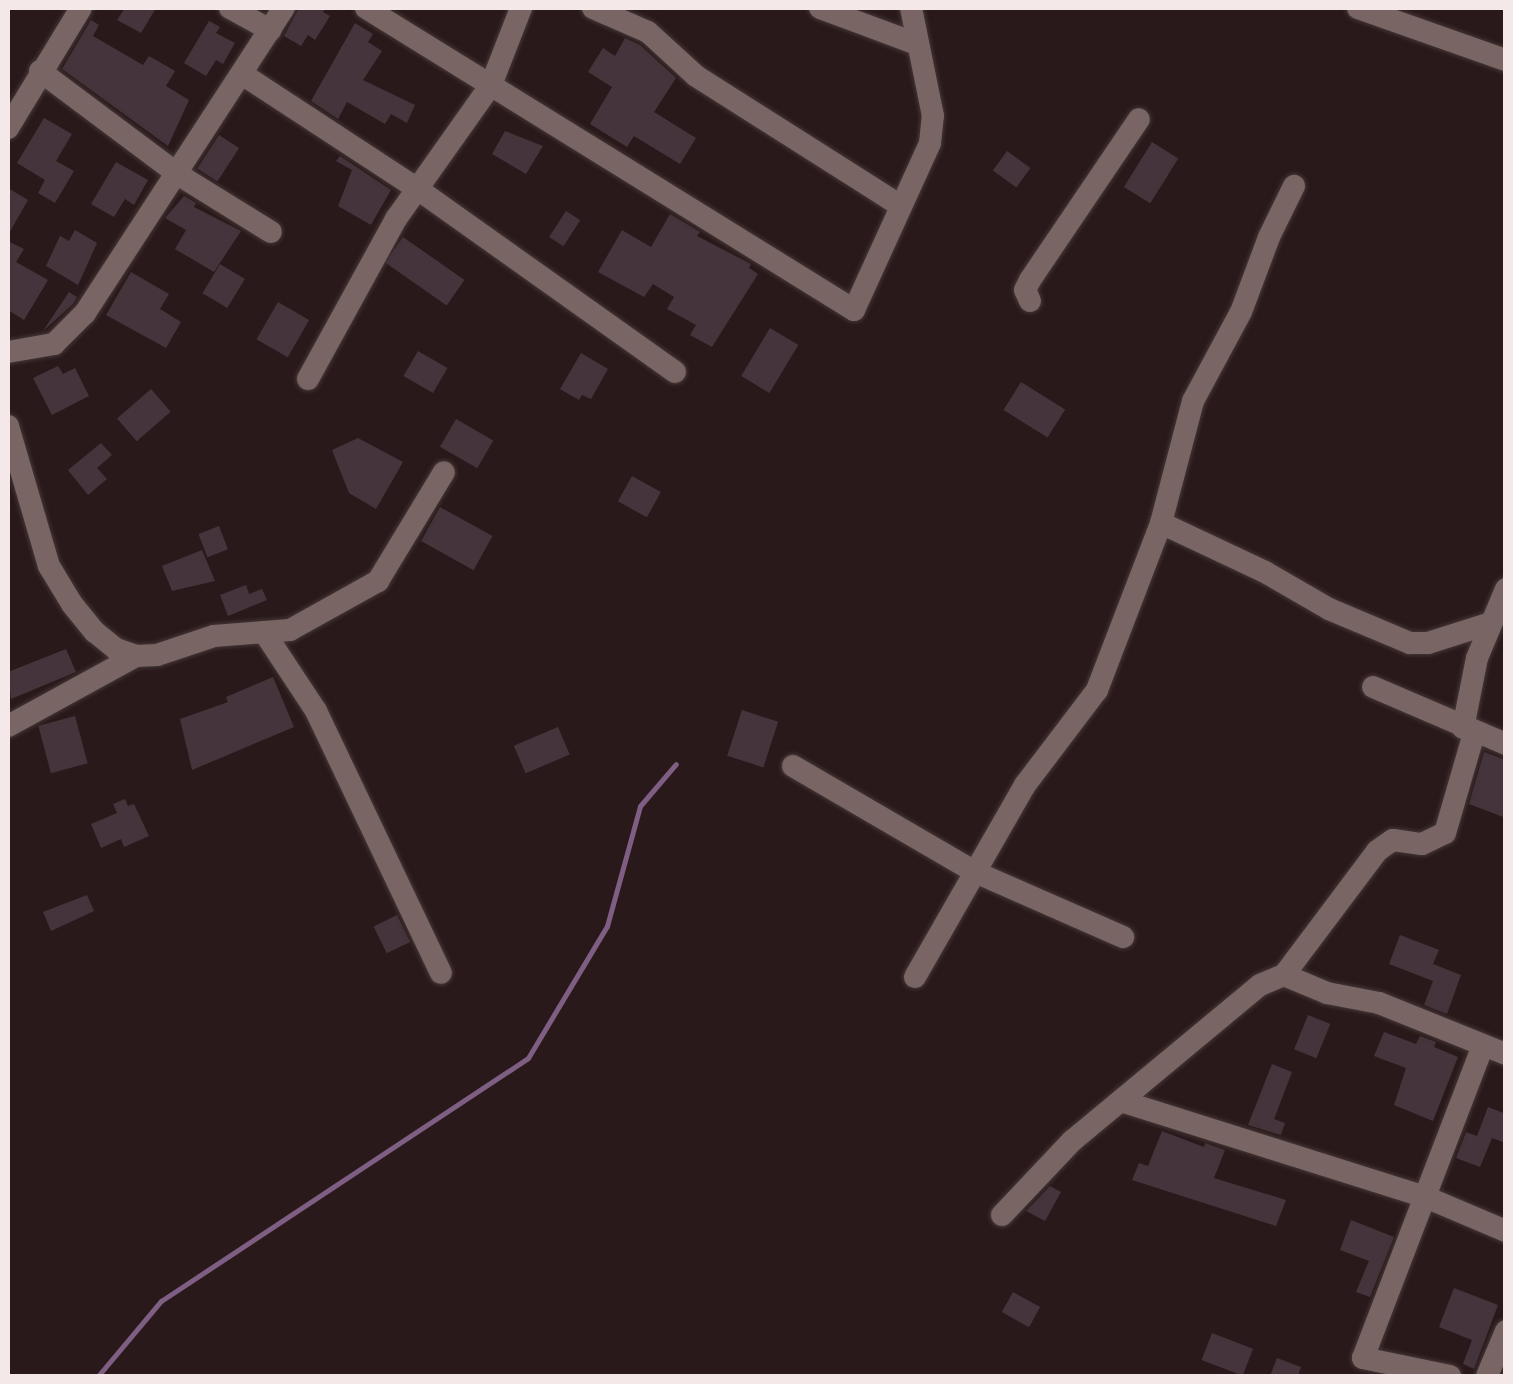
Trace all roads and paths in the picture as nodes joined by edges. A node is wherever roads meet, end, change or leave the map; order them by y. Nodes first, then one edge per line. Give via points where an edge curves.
1 (80, 8) edge
2 (230, 8) edge
3 (284, 8) edge
4 (366, 8) edge
5 (521, 8) edge
6 (593, 8) edge
7 (820, 8) edge
8 (912, 8) edge
9 (1358, 8) edge
10 (270, 30) junction
11 (917, 44) junction
12 (1506, 60) edge
13 (40, 71) junction
14 (242, 74) junction
15 (491, 85) junction
16 (1139, 119) dead end
17 (8, 128) edge
18 (179, 174) junction
19 (1294, 186) dead end
20 (419, 190) junction
21 (901, 206) junction
22 (272, 232) dead end
23 (1030, 300) dead end
24 (8, 352) edge
25 (675, 372) dead end
26 (308, 379) dead end
27 (8, 426) edge
28 (444, 472) dead end
29 (1160, 523) junction
30 (1506, 589) edge
31 (1491, 623) junction
32 (264, 632) junction
33 (136, 656) junction
34 (1373, 686) dead end
35 (8, 726) edge
36 (1469, 730) junction
37 (1506, 744) edge
38 (793, 766) dead end
39 (975, 872) junction
40 (1123, 937) dead end
41 (441, 973) dead end
42 (1284, 974) junction
43 (915, 978) dead end
44 (1494, 1050) edge
45 (1121, 1102) junction
46 (1423, 1196) junction
47 (1002, 1215) dead end
48 (1506, 1231) edge
49 (1506, 1331) edge
50 (1450, 1376) edge
51 (1487, 1376) edge

1 - 13 street
2 - 10 street
3 - 10 street
4 - 15 street
5 - 15 street
6 - 21 street via 648,32 696,76
7 - 11 street
8 - 11 street
9 - 12 street
10 - 14 street
11 - 21 street via 933,116 930,144
13 - 17 street
13 - 18 street
14 - 18 street
14 - 20 street
15 - 20 street
15 - 21 street via 854,310
16 - 23 street via 1030,280
18 - 22 street
18 - 24 street via 84,313 54,344
19 - 29 street via 1193,402
20 - 25 street
20 - 26 street via 396,219
27 - 33 street via 49,566 95,632
28 - 32 street via 378,581 290,630
29 - 31 street via 1328,609 1410,642 1428,643
29 - 39 street via 1098,690 1024,785
30 - 31 street
31 - 36 street via 1478,658
32 - 33 street via 214,636
32 - 41 street via 316,711
33 - 35 street
34 - 36 street
36 - 37 street
36 - 42 street via 1445,833 1422,844 1393,840 1377,852
38 - 39 street
39 - 40 street
39 - 43 street
42 - 44 street via 1327,993 1379,1003
42 - 45 street via 1260,985
44 - 46 street
45 - 46 street
45 - 47 street via 1072,1141
46 - 48 street
46 - 50 street via 1362,1358
49 - 51 street

